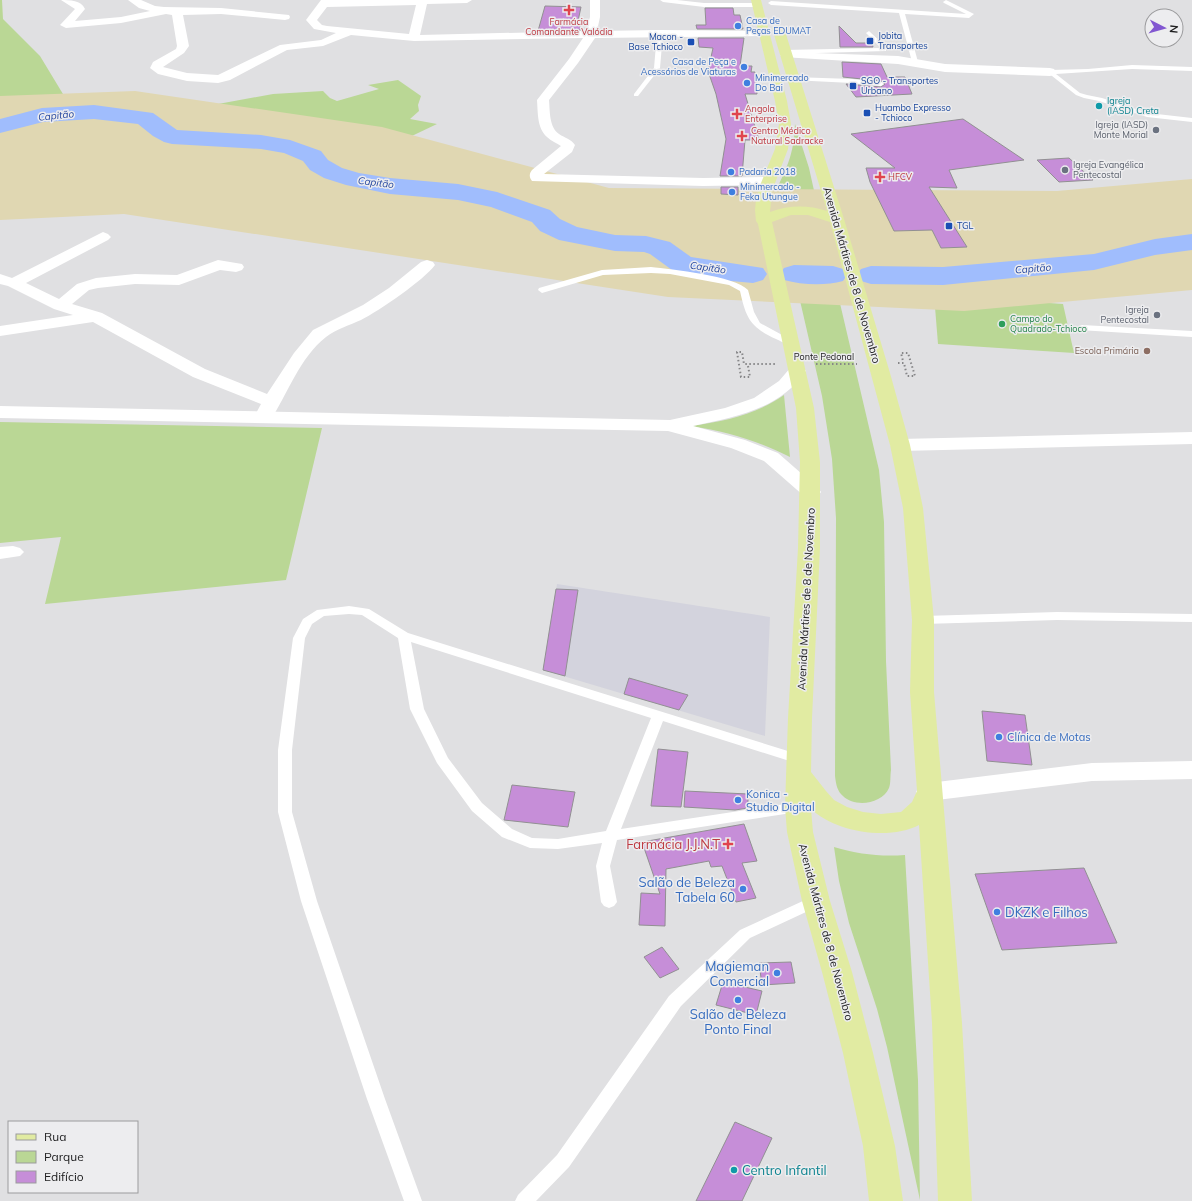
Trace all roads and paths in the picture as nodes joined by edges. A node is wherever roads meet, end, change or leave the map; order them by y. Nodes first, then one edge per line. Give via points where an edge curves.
1 (66, 0) edge
2 (133, 0) edge
3 (467, 0) edge
4 (595, 0) edge
5 (663, 0) edge
6 (770, 1) edge
7 (325, 2) edge
8 (422, 2) junction
9 (756, 2) edge
10 (946, 2) dead end
11 (281, 5) dead end
12 (172, 11) junction
13 (902, 12) junction
14 (285, 17) junction
15 (311, 20) junction
16 (350, 32) junction
17 (660, 33) junction
18 (765, 33) junction
19 (869, 33) dead end
20 (591, 35) junction
21 (414, 38) junction
22 (785, 54) junction
23 (915, 62) junction
24 (1192, 69) edge
25 (1050, 72) junction
26 (793, 79) junction
27 (881, 84) dead end
28 (636, 95) dead end
29 (1192, 120) edge
30 (767, 181) junction
31 (837, 219) junction
32 (763, 221) junction
33 (103, 237) dead end
34 (427, 266) dead end
35 (236, 267) dead end
36 (7, 281) edge
37 (542, 290) dead end
38 (60, 306) junction
39 (96, 317) junction
40 (1082, 328) dead end
41 (0, 331) edge
42 (1192, 334) edge
43 (790, 342) junction
44 (903, 362) junction
45 (864, 364) dead end
46 (896, 364) dead end
47 (748, 366) dead end
48 (796, 366) junction
49 (267, 410) junction
50 (0, 412) edge
51 (669, 425) junction
52 (1192, 438) edge
53 (900, 445) junction
54 (811, 492) junction
55 (1192, 618) edge
56 (923, 620) junction
57 (404, 636) junction
58 (660, 715) junction
59 (799, 766) junction
60 (1192, 770) edge
61 (929, 792) junction
62 (798, 808) junction
63 (611, 836) junction
64 (816, 901) junction
65 (609, 902) dead end
66 (413, 1201) edge
67 (524, 1201) edge
68 (886, 1201) edge
69 (955, 1201) edge

1 - 12 street via 80,9 66,25 121,20
2 - 12 street via 154,9
3 - 8 street
4 - 20 street
5 - 9 lane via 704,5
6 - 13 lane
6 - 22 main road, Avenida Mártires de 8 de Novembro
7 - 8 street
7 - 15 street
8 - 21 street
9 - 18 main road, Avenida Mártires de 8 de Novembro
10 - 13 lane via 971,14 969,16
11 - 14 street
12 - 14 street via 220,11
12 - 16 street via 183,46 156,68 187,77 226,77 284,47 323,43
13 - 23 lane
14 - 15 street
15 - 16 street via 318,27
16 - 21 street
17 - 18 street
17 - 20 street
17 - 28 lane via 657,68
18 - 30 main road, Avenida Mártires de 8 de Novembro via 782,102 785,126 781,153
19 - 22 lane via 884,50
20 - 21 street
20 - 30 street via 543,100 548,131 568,145 567,149 537,173 537,178 690,182
22 - 23 street
22 - 26 main road, Avenida Mártires de 8 de Novembro
23 - 25 street via 945,68
24 - 25 lane via 1132,67
25 - 29 lane via 1078,94 1086,97 1100,99 1147,115
26 - 27 lane
26 - 31 main road, Avenida Mártires de 8 de Novembro
30 - 32 main road, Avenida Mártires de 8 de Novembro via 762,199
31 - 32 main road via 816,211 797,210 782,212
31 - 53 main road, Avenida Mártires de 8 de Novembro
32 - 43 main road, Avenida Mártires de 8 de Novembro
33 - 36 street
34 - 49 street via 360,314 319,334
35 - 38 street via 218,265 179,280 135,279 96,283 83,287
36 - 38 street
37 - 43 lane via 618,271 670,271 732,283 744,290 752,320 760,328
38 - 39 street
39 - 41 street
39 - 49 street
40 - 42 lane
43 - 48 main road, Avenida Mártires de 8 de Novembro
44 - 44 path via 907,376 915,376 908,353 901,353
44 - 46 path
45 - 48 path, Ponte Pedonal
47 - 48 path, Ponte Pedonal via 750,377 740,377 737,352 742,352 744,364
48 - 51 street via 784,386 761,401 737,410
48 - 54 main road, Avenida Mártires de 8 de Novembro via 805,408
49 - 50 street
49 - 51 street
51 - 54 street via 738,444 771,457
52 - 53 street
53 - 56 main road, Avenida Mártires de 8 de Novembro via 913,508
54 - 59 main road, Avenida Mártires de 8 de Novembro
55 - 56 lane via 1057,616
56 - 61 main road, Avenida Mártires de 8 de Novembro via 922,692
57 - 58 lane
57 - 63 lane via 417,709 442,760 477,807 507,833 530,843 558,844
57 - 66 lane via 365,612 349,610 321,613 307,622 299,638 285,750 285,812 309,900
58 - 59 lane
58 - 63 lane
59 - 61 main road via 815,796 829,810 848,819 866,823 907,820 925,805
59 - 62 main road, Avenida Mártires de 8 de Novembro
60 - 61 street via 1092,772
61 - 69 main road, Avenida Mártires de 8 de Novembro via 947,1023
62 - 63 lane
62 - 64 main road, Avenida Mártires de 8 de Novembro via 800,832
63 - 65 lane via 603,866
64 - 67 lane via 745,934 675,1001 563,1161
64 - 68 main road, Avenida Mártires de 8 de Novembro via 858,1053 879,1146

